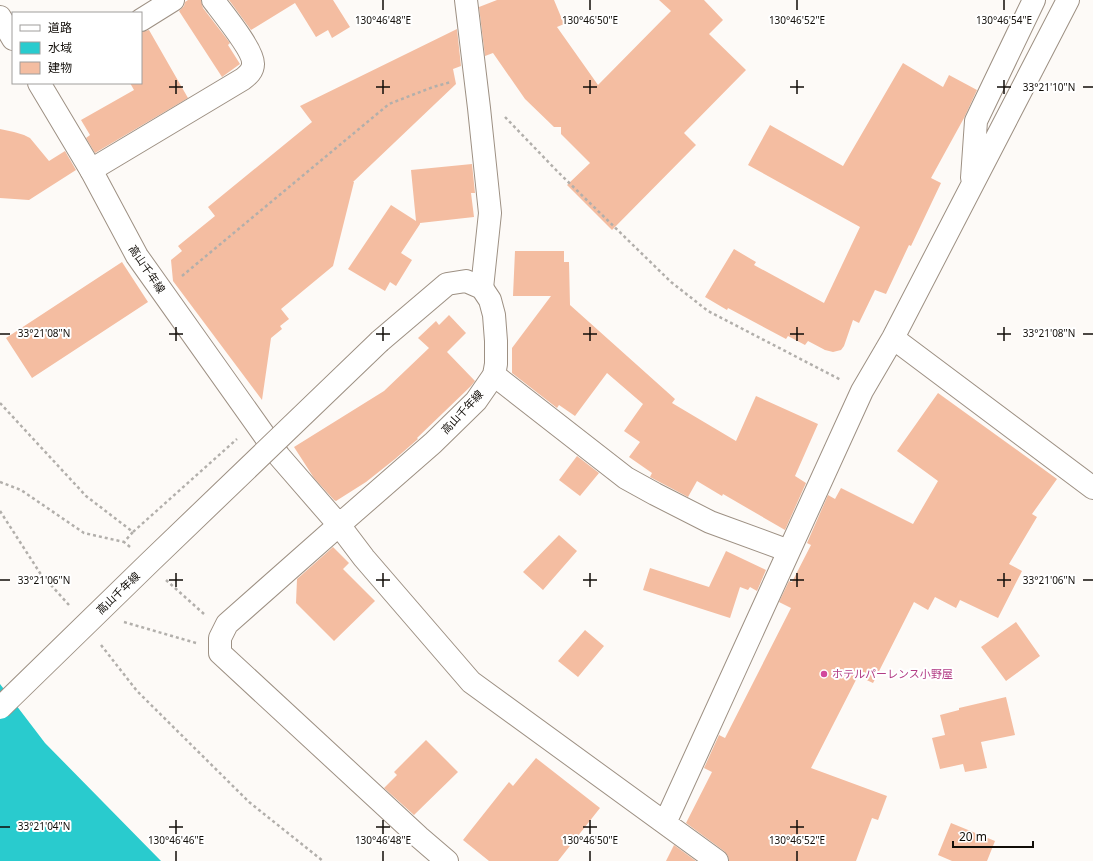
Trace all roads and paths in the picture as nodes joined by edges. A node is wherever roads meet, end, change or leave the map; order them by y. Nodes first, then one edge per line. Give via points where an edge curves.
1 (173, 0) edge
2 (213, 0) edge
3 (466, 0) edge
4 (1034, 0) edge
5 (1068, 0) edge
6 (0, 17) edge
7 (142, 19) edge
8 (12, 37) edge
9 (475, 76) junction
10 (40, 84) edge
11 (479, 108) junction
12 (91, 170) junction
13 (971, 187) junction
14 (482, 288) junction
15 (162, 292) junction
16 (893, 338) junction
17 (494, 375) junction
18 (862, 391) junction
19 (0, 403) edge
20 (256, 423) junction
21 (0, 482) edge
22 (1093, 488) edge
23 (0, 510) edge
24 (339, 525) junction
25 (134, 532) junction
26 (124, 542) junction
27 (789, 551) junction
28 (135, 552) dead end
29 (164, 578) dead end
30 (71, 607) dead end
31 (123, 622) dead end
32 (222, 637) junction
33 (100, 643) dead end
34 (0, 708) edge
35 (665, 823) junction
36 (323, 861) edge
37 (447, 861) edge
38 (717, 861) edge

1 - 7 street
2 - 12 street via 251,54 253,64 250,73
3 - 9 street
4 - 13 street via 976,121
5 - 13 street
6 - 8 street
9 - 11 street
9 - 15 path via 433,87 389,104
10 - 12 street, 高山千年線
11 - 14 street via 490,213
11 - 18 path via 500,111 557,171 671,282 708,311
12 - 15 street, 高山千年線 via 137,256
13 - 16 street
14 - 17 street, 高山千年線 via 490,300 494,315
14 - 34 street, 高山千年線, bridge via 466,281 448,284 380,341
15 - 20 street, 高山千年線
16 - 18 street
16 - 22 street
17 - 24 street, 高山千年線 via 476,400 433,443
17 - 27 street via 626,478 710,522
18 - 27 street
19 - 25 path via 86,496
20 - 24 street, 高山千年線 via 279,456
20 - 25 path
21 - 26 path via 21,490 84,533
23 - 30 path via 40,573
24 - 32 street via 227,624
24 - 35 street via 364,558 471,682
25 - 26 path
26 - 28 path
27 - 35 street
29 - 32 path
31 - 32 path via 199,644
32 - 37 street via 220,653
33 - 36 path via 137,691 249,802
35 - 38 street

